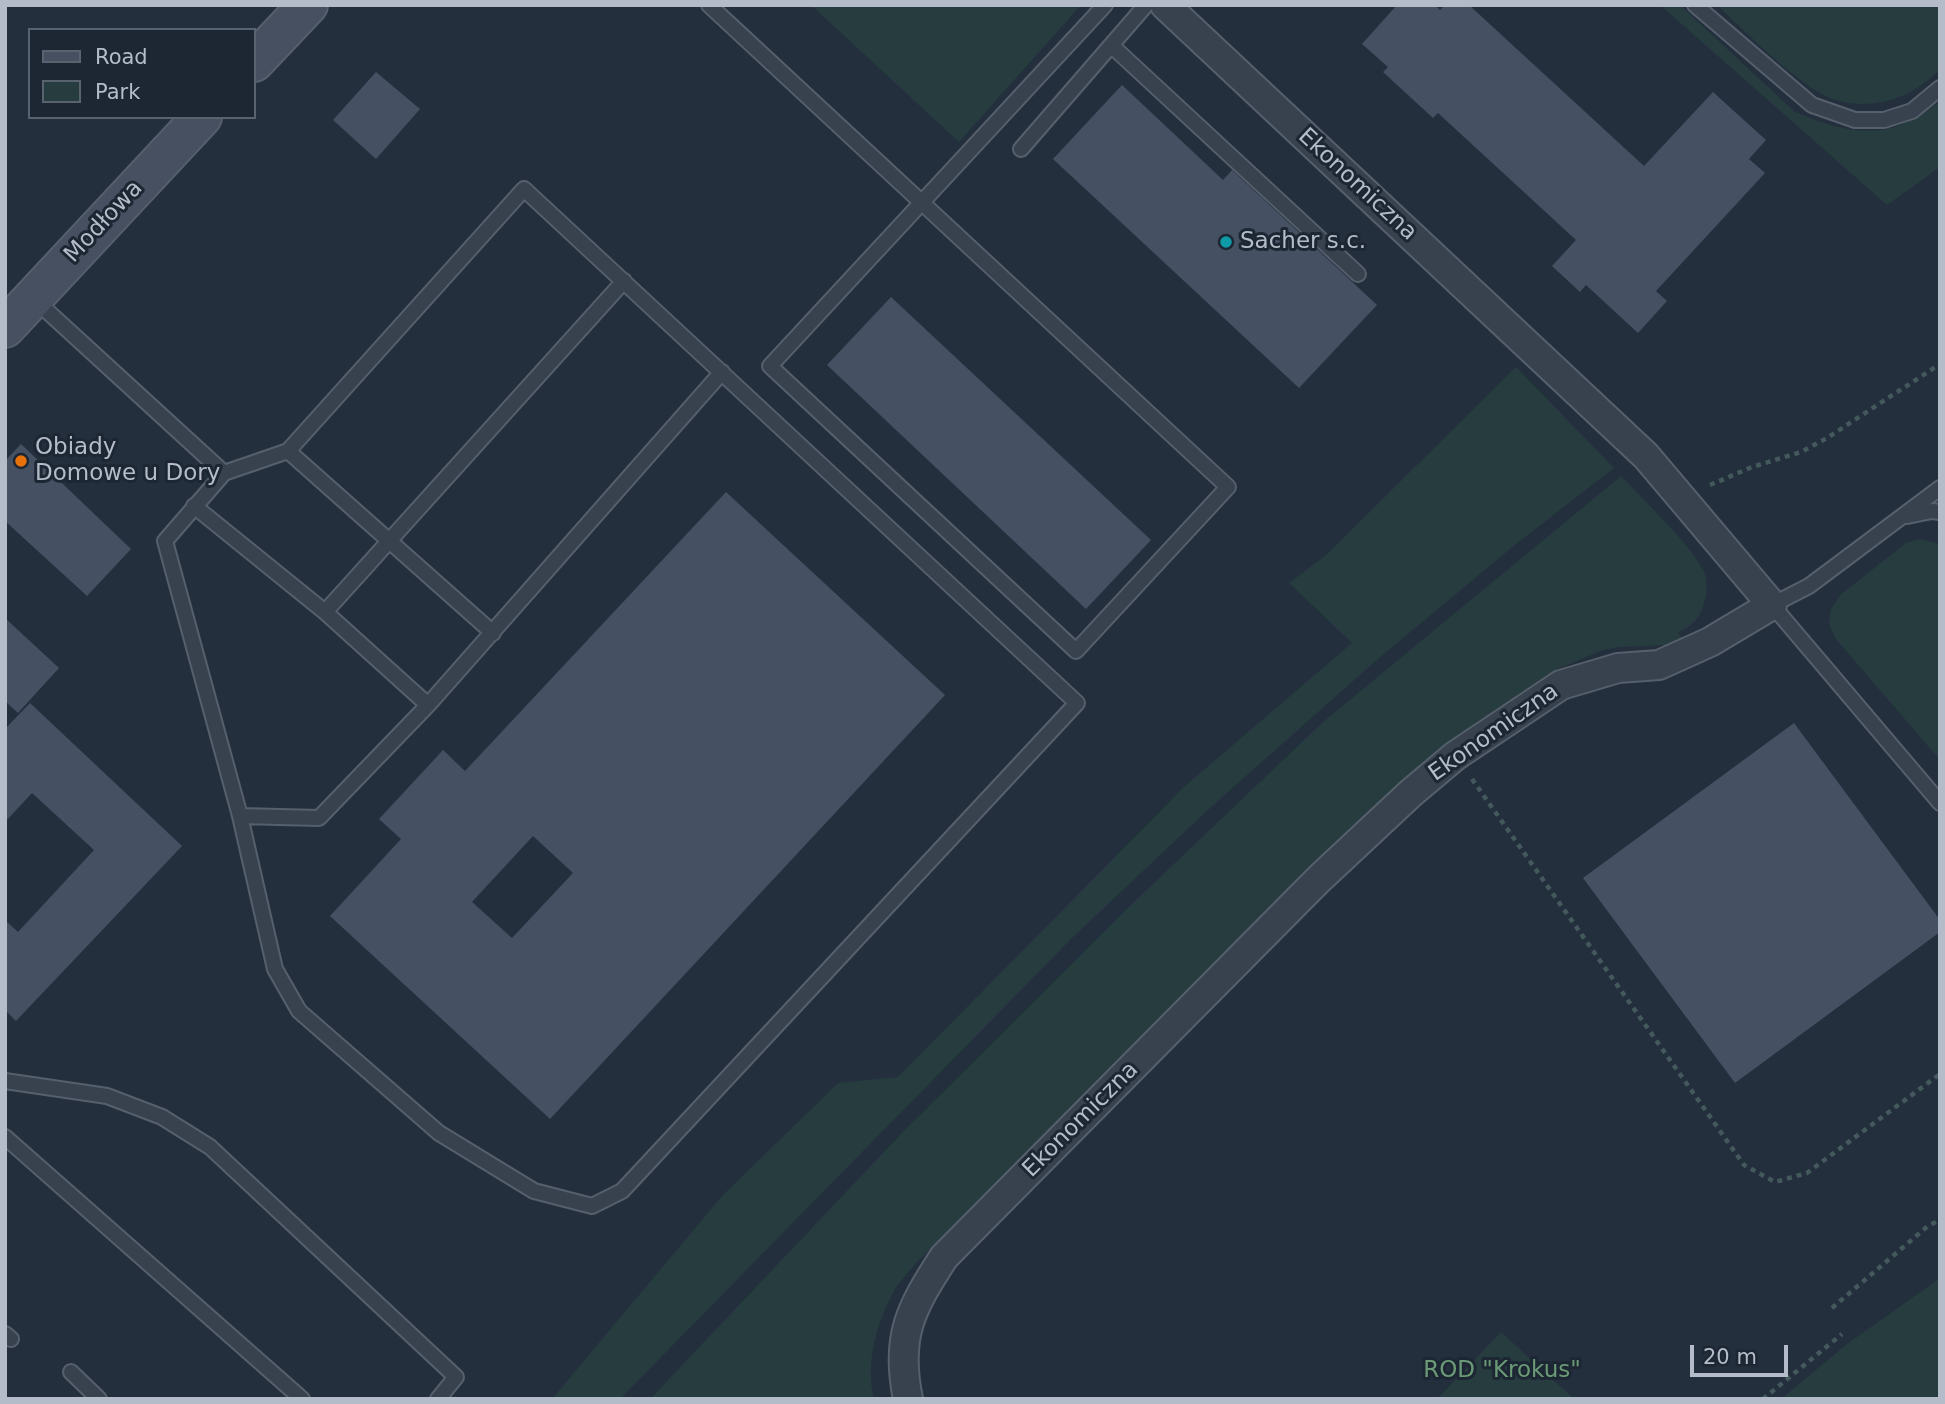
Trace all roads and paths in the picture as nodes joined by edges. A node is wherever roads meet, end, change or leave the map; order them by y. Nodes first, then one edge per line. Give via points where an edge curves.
1 (308, 5) edge
2 (709, 5) edge
3 (1105, 5) edge
4 (1146, 5) edge
5 (1165, 5) edge
6 (1695, 5) edge
7 (1112, 46) junction
8 (256, 60) edge
9 (1940, 88) edge
10 (200, 119) edge
11 (1021, 149) dead end
12 (920, 202) junction
13 (1358, 274) dead end
14 (624, 281) junction
15 (33, 298) junction
16 (5, 328) edge
17 (1940, 364) edge
18 (722, 372) junction
19 (288, 451) junction
20 (224, 473) junction
21 (1940, 488) edge
22 (1682, 499) junction
23 (194, 506) junction
24 (1940, 512) edge
25 (1895, 522) junction
26 (389, 539) junction
27 (1772, 606) junction
28 (325, 612) junction
29 (493, 633) junction
30 (428, 705) junction
31 (1455, 756) junction
32 (1940, 803) edge
33 (240, 816) junction
34 (1940, 1074) edge
35 (5, 1081) edge
36 (5, 1137) edge
37 (1940, 1220) edge
38 (1832, 1308) dead end
39 (1842, 1334) dead end
40 (71, 1372) dead end
41 (99, 1399) edge
42 (302, 1399) edge
43 (438, 1399) edge
44 (908, 1399) edge
45 (1763, 1399) edge

1 - 8 street
2 - 12 lane
3 - 12 lane
4 - 7 lane
5 - 22 street, Ekonomiczna via 1646,456
6 - 9 lane via 1812,105 1855,120 1884,120 1912,111
7 - 11 lane
7 - 13 lane
10 - 15 street, Modłowa
12 - 12 lane via 770,366 1076,651 1228,487
14 - 18 lane
14 - 19 lane via 524,189
14 - 26 lane
15 - 16 street, Modłowa
15 - 20 lane
17 - 22 path via 1801,452 1752,467
18 - 29 lane
18 - 33 lane via 1077,703 622,1191 592,1206 534,1191 439,1133 299,1012 275,969
19 - 20 lane
19 - 26 lane
20 - 23 lane
21 - 25 lane
22 - 27 street, Ekonomiczna
23 - 28 lane
23 - 33 lane via 165,541
24 - 25 lane via 1913,513
25 - 27 lane via 1809,586
26 - 28 lane
26 - 29 lane
27 - 31 street, Ekonomiczna via 1660,665 1618,668 1561,685
27 - 32 lane
28 - 30 lane
29 - 30 lane
30 - 33 lane via 320,818
31 - 34 path via 1744,1165 1775,1182 1807,1174
31 - 44 street, Ekonomiczna via 1319,878 944,1257 918,1297 905,1331 902,1372
35 - 43 lane via 107,1096 162,1117 210,1147 456,1377
36 - 42 lane
37 - 38 path
39 - 45 path
40 - 41 lane

